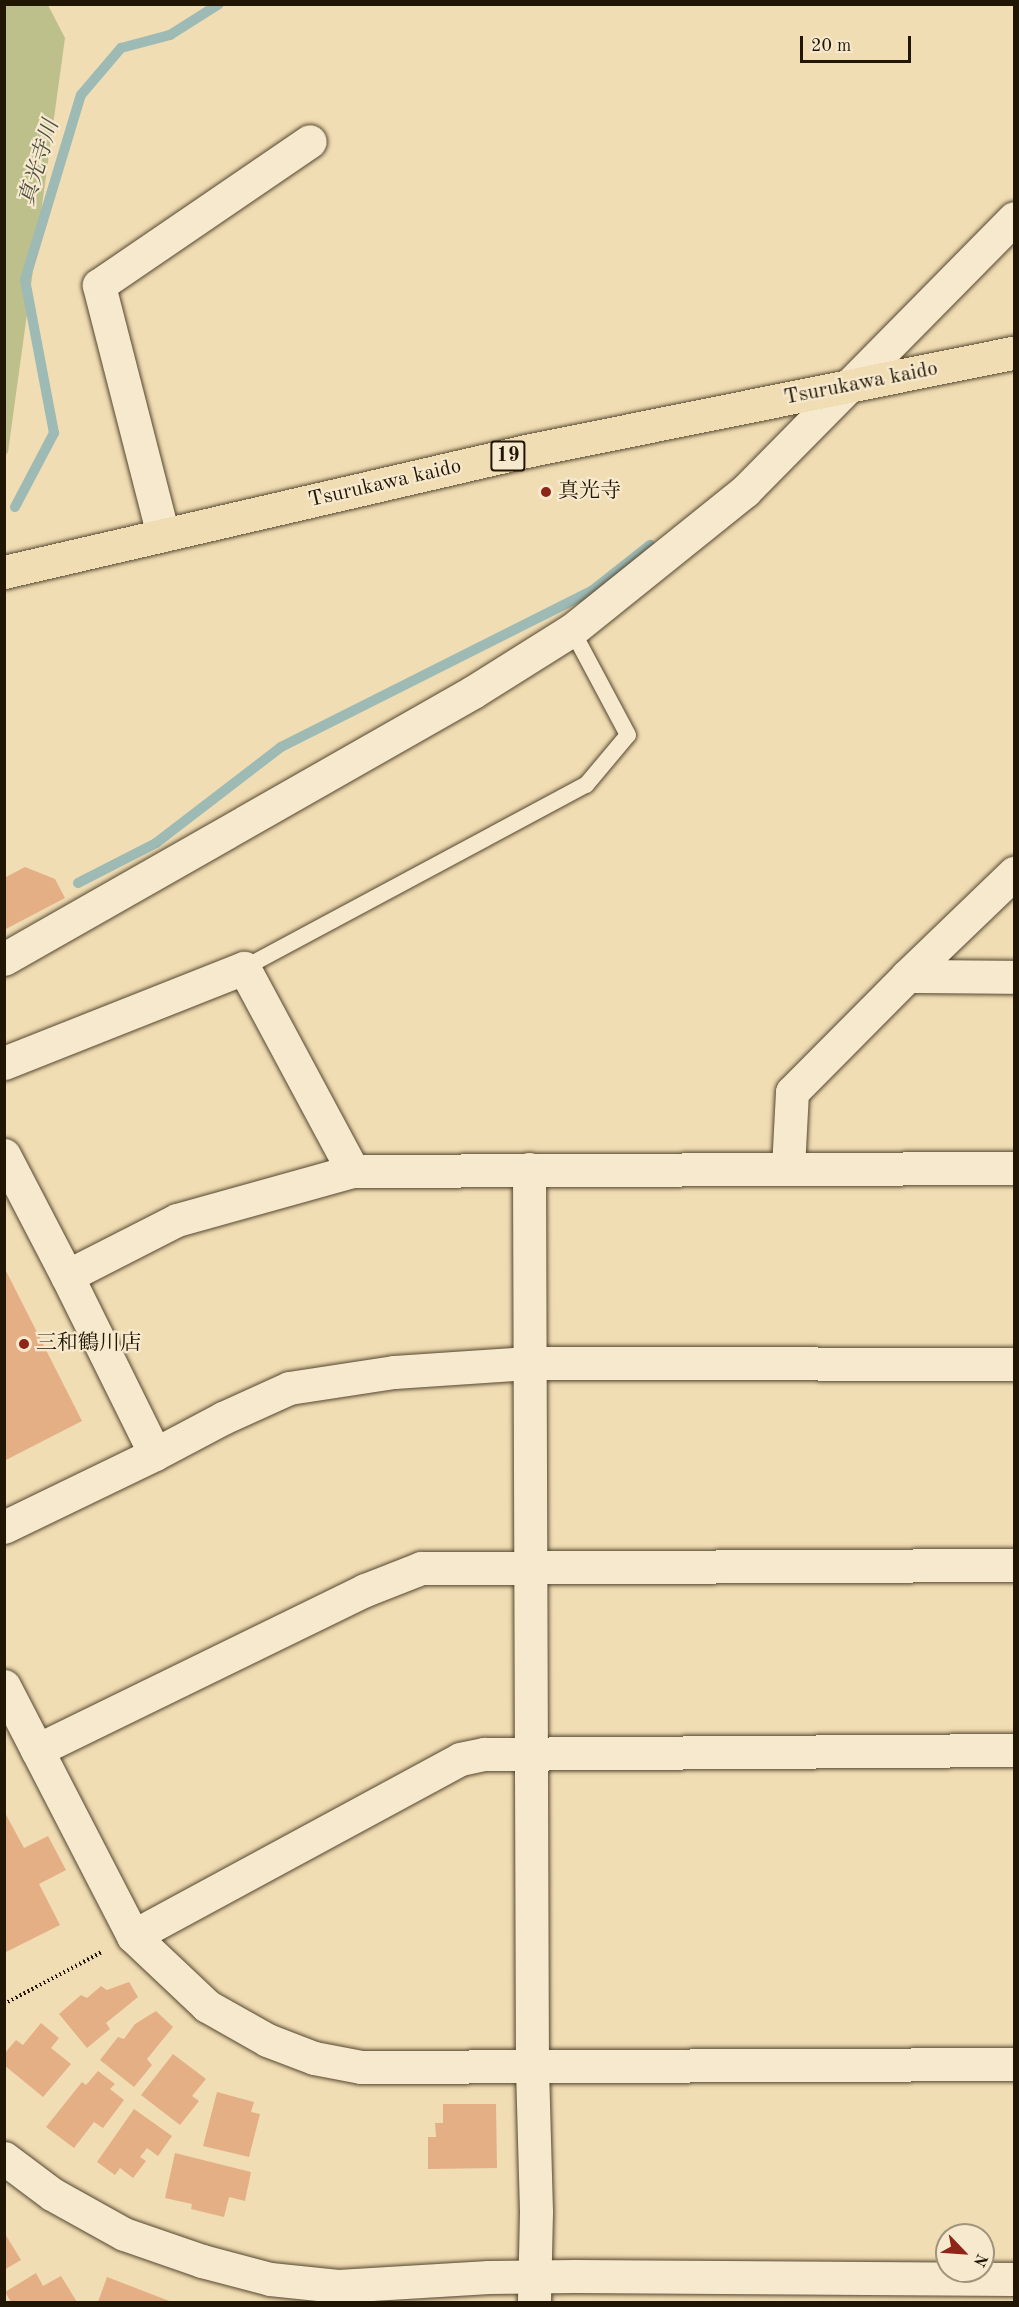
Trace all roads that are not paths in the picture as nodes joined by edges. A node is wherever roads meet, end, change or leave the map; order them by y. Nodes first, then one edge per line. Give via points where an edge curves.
1 (310, 141) dead end
2 (1014, 218) edge
3 (1014, 353) edge
4 (851, 386) junction
5 (163, 535) junction
6 (4, 572) edge
7 (572, 630) junction
8 (1014, 873) edge
9 (4, 959) edge
10 (244, 968) junction
11 (907, 976) junction
12 (1014, 977) edge
13 (4, 1064) edge
14 (4, 1155) edge
15 (788, 1168) junction
16 (1014, 1168) edge
17 (529, 1170) junction
18 (353, 1171) junction
19 (67, 1276) junction
20 (529, 1363) junction
21 (1014, 1364) edge
22 (155, 1454) junction
23 (4, 1527) edge
24 (1014, 1565) edge
25 (531, 1566) junction
26 (4, 1686) edge
27 (37, 1750) junction
28 (1014, 1750) edge
29 (531, 1754) junction
30 (119, 1943) junction
31 (1014, 2064) edge
32 (532, 2068) junction
33 (4, 2158) edge
34 (1014, 2279) edge
35 (534, 2290) edge

1 - 5 street via 99,285
2 - 4 street
3 - 4 main road, Tsurukawa kaido / 19
4 - 5 main road, Tsurukawa kaido / 19 via 526,451
4 - 7 street via 745,491
5 - 6 main road, Tsurukawa kaido / 19
7 - 9 street via 473,692
7 - 10 lane via 628,735 586,785
8 - 11 street
10 - 13 street
10 - 18 street
11 - 12 street
11 - 15 street via 792,1092
14 - 19 street
15 - 16 street
15 - 17 street
17 - 18 street
17 - 20 street
18 - 19 street via 177,1220
19 - 22 street
20 - 21 street
20 - 22 street via 394,1372 289,1388
20 - 25 street
22 - 23 street
24 - 25 street
25 - 27 street via 421,1568 365,1590
25 - 29 street
26 - 27 street
27 - 30 street
28 - 29 street
29 - 30 street via 484,1754 460,1759
29 - 32 street
30 - 32 street via 207,2006 267,2040 314,2058 361,2067
31 - 32 street
32 - 35 street
33 - 35 street via 52,2194 124,2234 270,2279 338,2286
34 - 35 street

